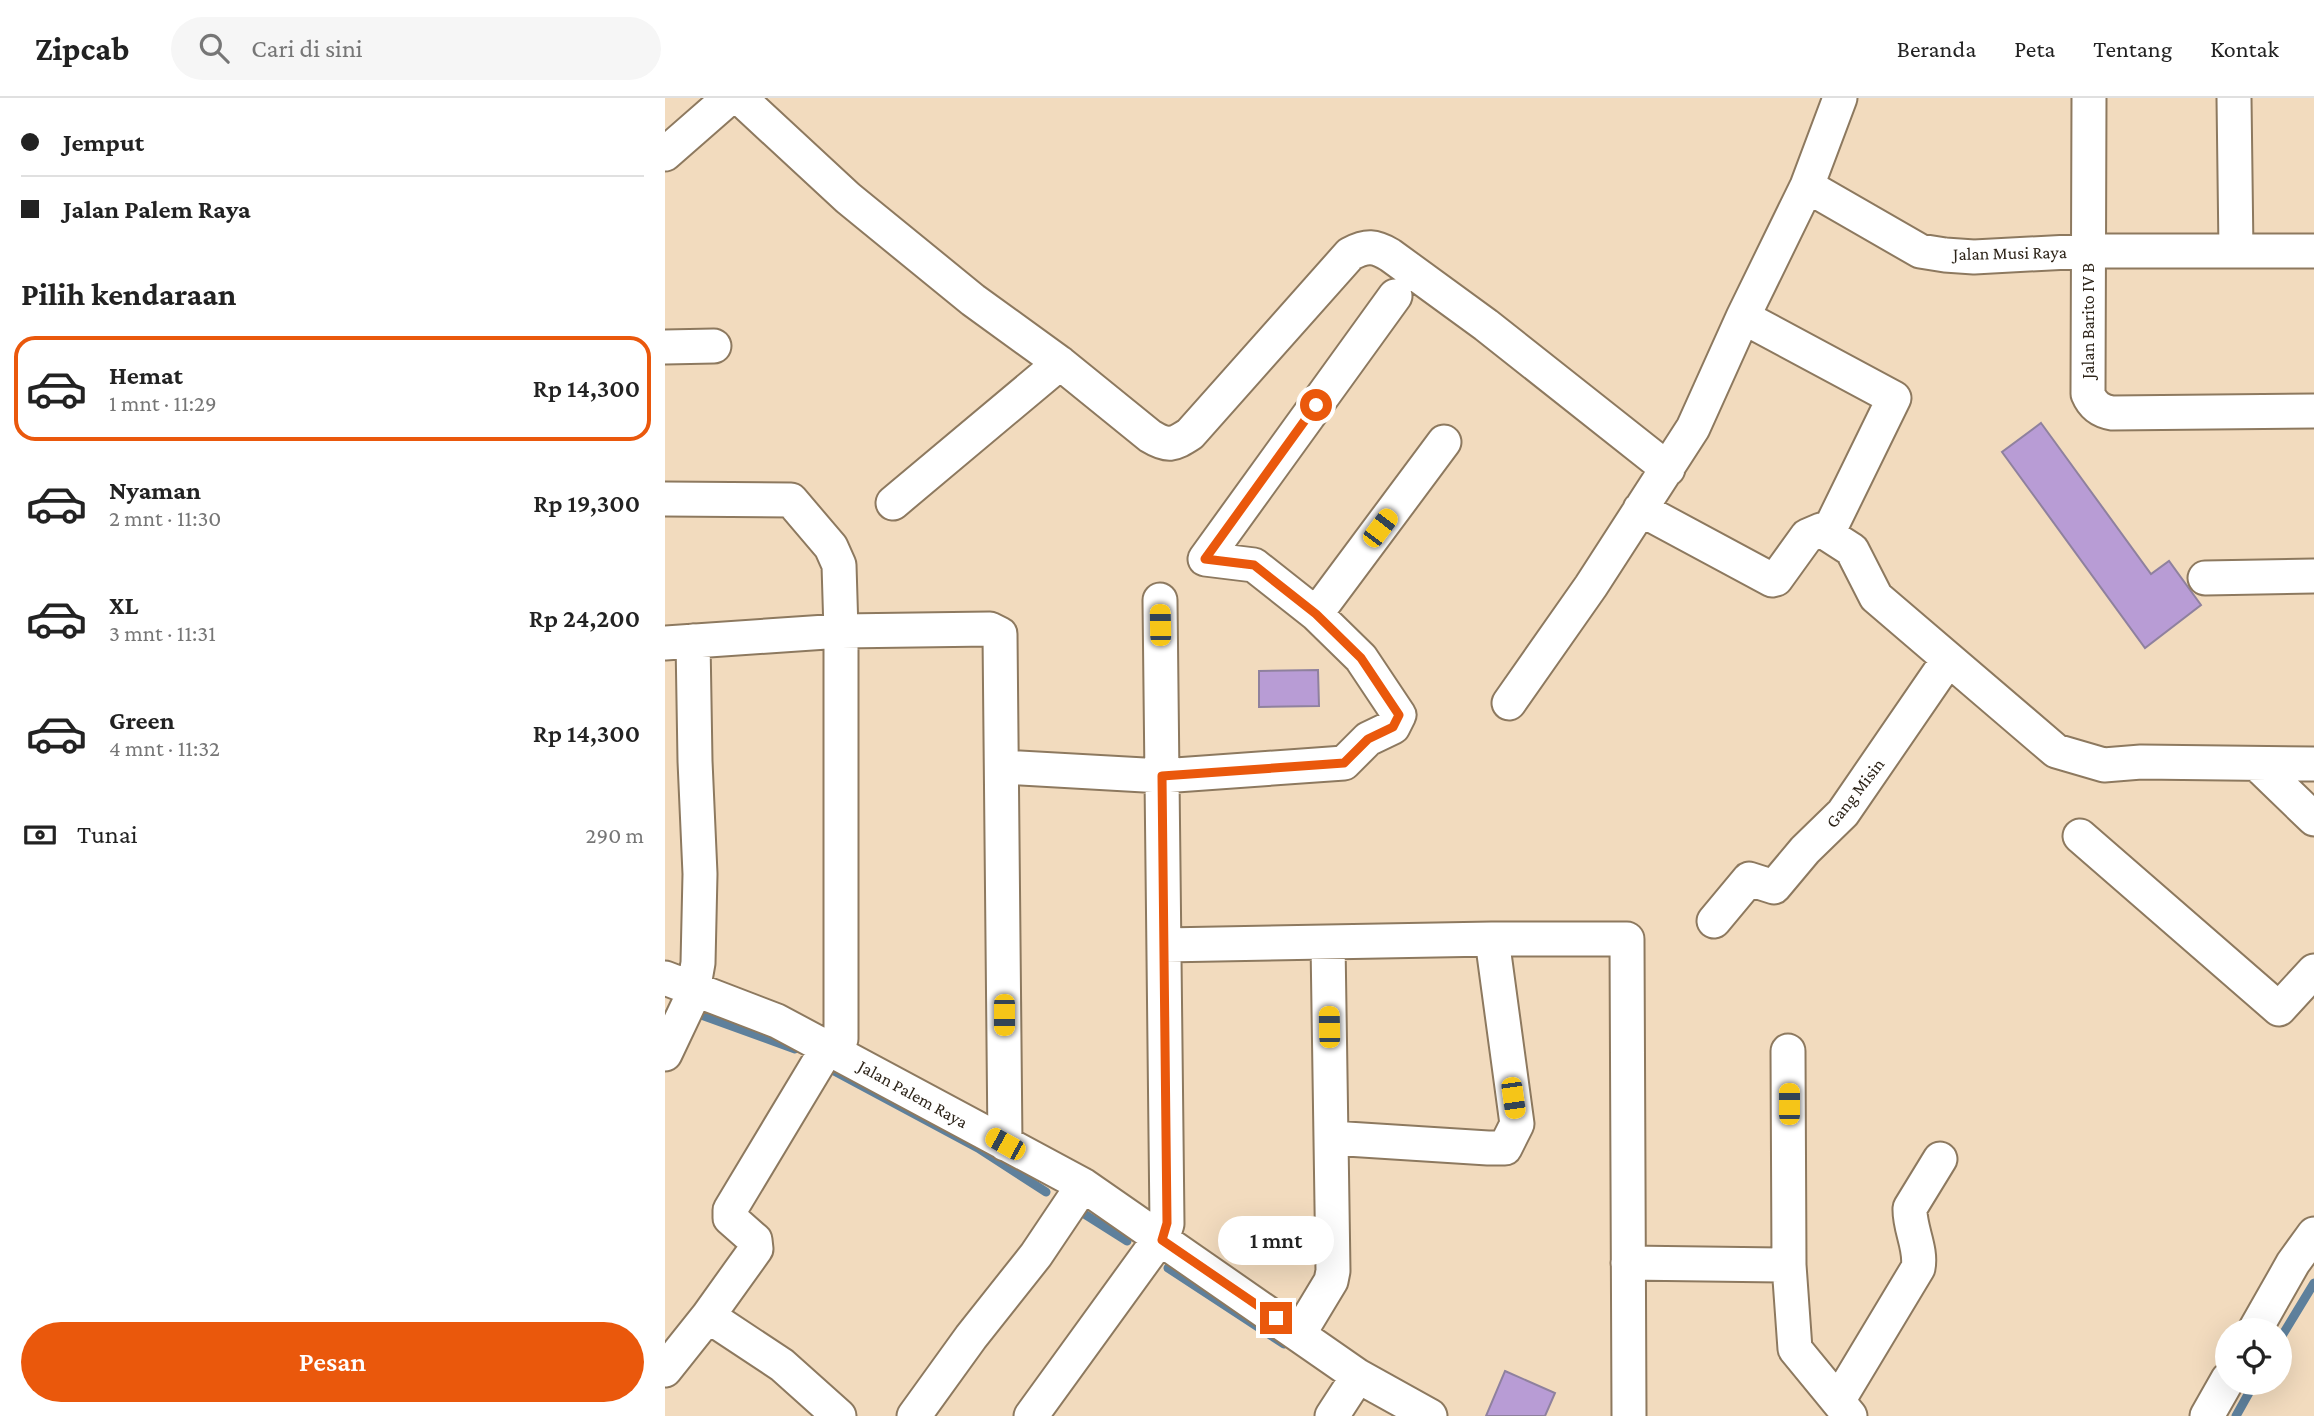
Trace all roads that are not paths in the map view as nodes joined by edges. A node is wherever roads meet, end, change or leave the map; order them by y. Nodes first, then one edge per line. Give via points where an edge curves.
1 (731, 98) edge
2 (1840, 98) edge
3 (2089, 98) edge
4 (2234, 98) edge
5 (665, 155) edge
6 (1807, 186) junction
7 (2088, 251) junction
8 (2237, 251) junction
9 (2314, 251) edge
10 (1395, 296) dead end
11 (1743, 317) junction
12 (714, 346) dead end
13 (665, 347) edge
14 (1060, 363) junction
15 (2314, 411) edge
16 (1444, 442) dead end
17 (1668, 469) junction
18 (665, 499) edge
19 (893, 503) dead end
20 (1640, 509) junction
21 (1828, 533) junction
22 (2314, 576) edge
23 (2205, 578) dead end
24 (1160, 600) dead end
25 (1316, 614) junction
26 (841, 632) junction
27 (679, 642) edge
28 (1948, 660) junction
29 (1509, 704) dead end
30 (2257, 764) junction
31 (2314, 764) edge
32 (1002, 767) junction
33 (1162, 776) junction
34 (2314, 819) edge
35 (2080, 836) dead end
36 (1714, 921) dead end
37 (1492, 939) junction
38 (1328, 943) junction
39 (1164, 946) junction
40 (2314, 971) edge
41 (683, 995) edge
42 (1789, 1051) dead end
43 (665, 1055) edge
44 (825, 1057) junction
45 (1331, 1138) junction
46 (1005, 1144) junction
47 (1940, 1159) dead end
48 (1083, 1185) junction
49 (2314, 1234) edge
50 (1161, 1239) junction
51 (1628, 1263) junction
52 (1789, 1265) junction
53 (708, 1316) junction
54 (2262, 1318) edge
55 (1299, 1334) junction
56 (665, 1370) edge
57 (1348, 1391) edge
58 (2219, 1395) edge
59 (1844, 1408) edge
60 (839, 1416) edge
61 (914, 1416) edge
62 (1031, 1416) edge
63 (1430, 1416) edge
64 (1629, 1416) edge
65 (2207, 1416) edge

1 - 5 street
1 - 14 street via 848,198
2 - 6 street
3 - 7 street, Jalan Barito IV B
4 - 8 street
6 - 7 street, Jalan Musi Raya via 1920,251 1974,257
6 - 11 street
7 - 8 street, Jalan Musi Raya
7 - 15 street, Jalan Barito IV B via 2088,394 2097,408 2112,413
8 - 9 street, Jalan Musi Raya
10 - 25 street via 1205,559 1254,565
11 - 17 street via 1693,428
11 - 21 street via 1894,398
12 - 13 street
14 - 17 street via 1150,436 1163,443 1178,442 1350,254 1378,247 1486,325
14 - 19 street
16 - 25 street
17 - 20 street
18 - 26 street via 791,500 831,547 839,565
20 - 21 street via 1772,580 1807,536 1821,530
20 - 29 street
21 - 28 street via 1852,550 1876,597
22 - 23 street
24 - 33 street
25 - 33 street via 1361,658 1399,715 1393,727 1368,739 1344,763
26 - 27 street
26 - 32 street via 996,630 1000,634
26 - 44 street via 841,1039
27 - 41 street via 695,761 700,874 698,963
28 - 30 street via 2056,751 2104,765
28 - 36 street, Gang Misin via 1843,813 1774,887 1749,879
30 - 31 street
30 - 34 street
32 - 33 street
32 - 46 street
33 - 39 street
35 - 40 street via 2279,1009
37 - 38 street
37 - 45 street via 1517,1124 1505,1147
37 - 51 street via 1627,939
38 - 39 street
38 - 45 street
39 - 50 street via 1167,1223
41 - 43 street
41 - 44 street, Jalan Palem Raya via 777,1021
42 - 52 street
44 - 46 street, Jalan Palem Raya
44 - 53 street via 729,1213 755,1240 756,1250
45 - 55 street via 1333,1271
46 - 48 street, Jalan Palem Raya
47 - 59 street via 1910,1208 1918,1268
48 - 50 street, Jalan Palem Raya
48 - 61 street
49 - 54 street
50 - 55 street, Jalan Palem Raya
50 - 62 street
51 - 52 street
51 - 64 street
52 - 59 street via 1795,1349
53 - 56 street
53 - 60 street via 782,1365
55 - 57 street, Jalan Palem Raya
57 - 63 street, Jalan Palem Raya
58 - 65 street

